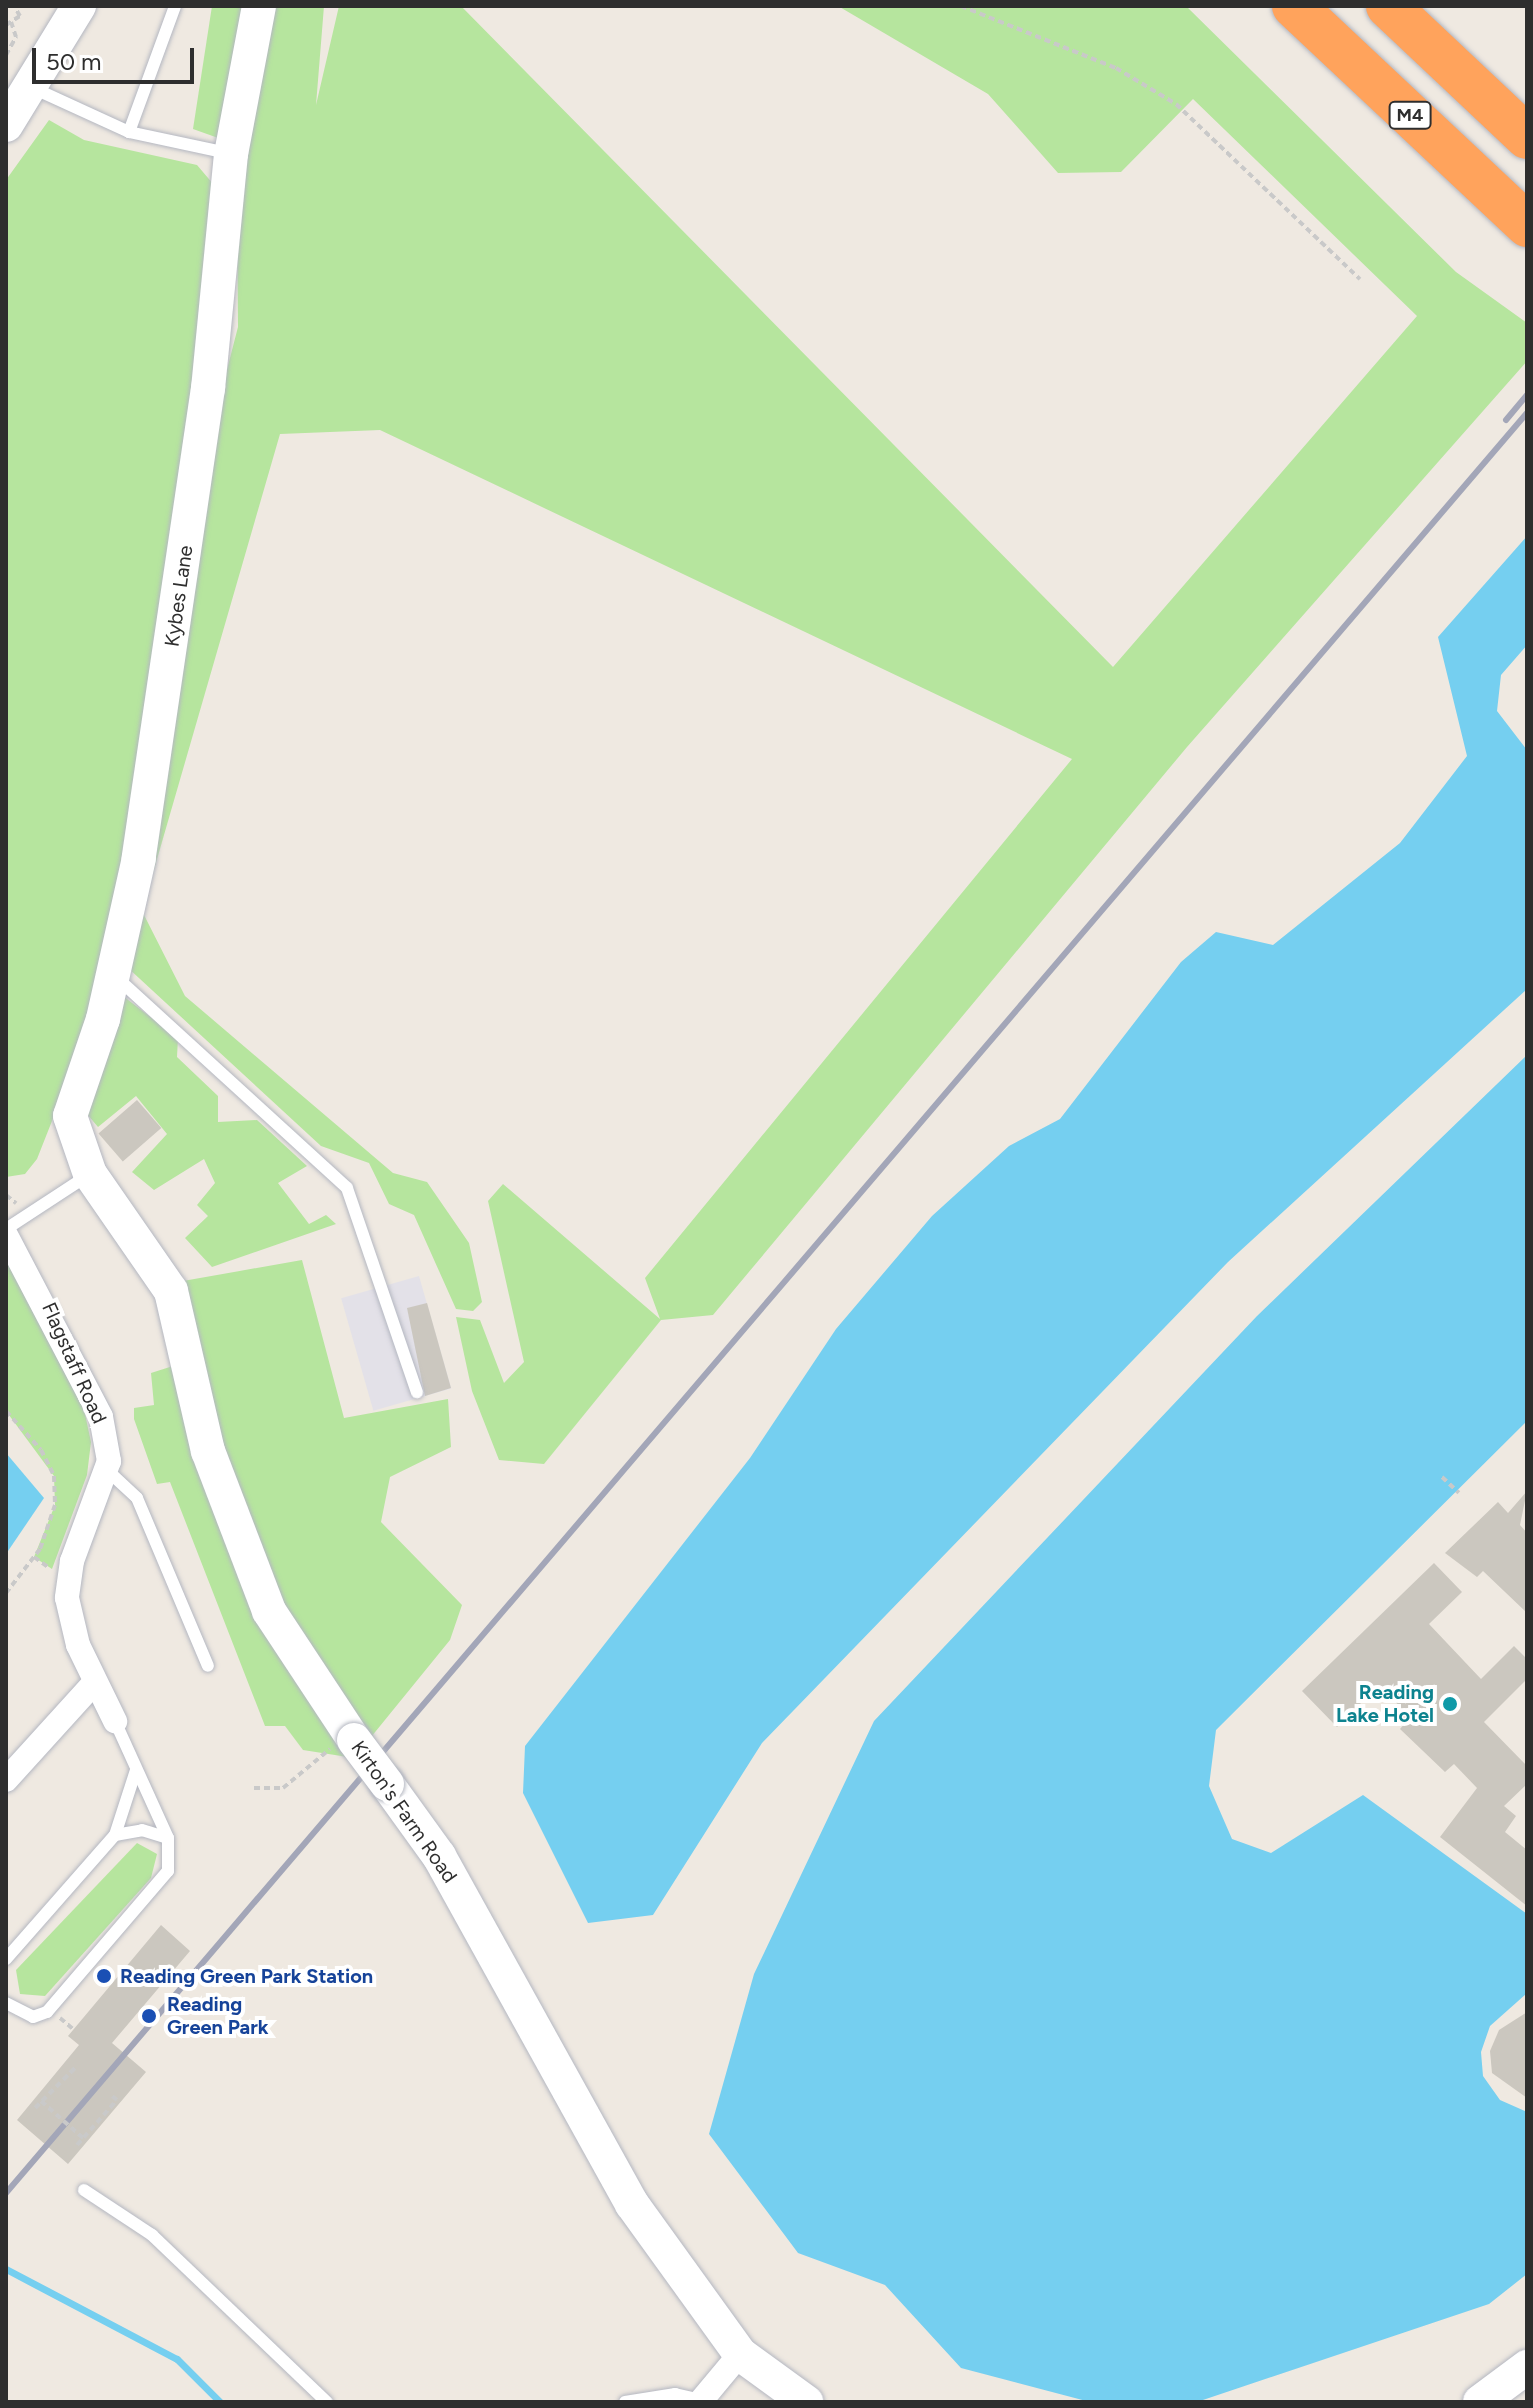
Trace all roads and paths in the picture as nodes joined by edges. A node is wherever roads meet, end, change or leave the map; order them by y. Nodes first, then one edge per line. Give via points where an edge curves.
1 (14, 6) edge
2 (79, 6) edge
3 (175, 6) edge
4 (259, 6) edge
5 (961, 6) edge
6 (1294, 6) edge
7 (1388, 6) edge
8 (8, 23) edge
9 (6, 55) edge
10 (31, 86) junction
11 (6, 125) edge
12 (129, 132) junction
13 (1527, 137) edge
14 (231, 154) junction
15 (1527, 225) edge
16 (1360, 279) dead end
17 (113, 974) junction
18 (90, 1174) junction
19 (6, 1232) edge
20 (417, 1392) dead end
21 (6, 1411) edge
22 (107, 1470) junction
23 (1442, 1477) dead end
24 (1459, 1493) dead end
25 (34, 1557) junction
26 (52, 1569) dead end
27 (6, 1593) edge
28 (208, 1666) dead end
29 (95, 1682) junction
30 (115, 1721) joint
31 (313, 1763) dead end
32 (136, 1767) junction
33 (6, 1780) edge
34 (254, 1788) dead end
35 (115, 1835) junction
36 (168, 1838) junction
37 (6, 1959) edge
38 (6, 2003) edge
39 (59, 2016) dead end
40 (73, 2029) dead end
41 (77, 2066) dead end
42 (112, 2096) dead end
43 (41, 2101) junction
44 (35, 2108) dead end
45 (83, 2138) junction
46 (77, 2145) dead end
47 (84, 2190) dead end
48 (740, 2354) junction
49 (1527, 2367) edge
50 (700, 2401) edge
51 (327, 2402) edge
52 (625, 2402) edge
53 (806, 2402) edge
54 (1480, 2402) edge

1 - 8 path via 20,16
2 - 10 street
3 - 12 lane
4 - 14 street, Kybes Lane
5 - 16 path via 1116,68 1176,104
6 - 15 highway, M4
7 - 13 highway
8 - 9 path via 16,37
10 - 11 street
10 - 12 lane
12 - 14 lane
14 - 17 street, Kybes Lane via 178,609
17 - 18 street, Kybes Lane via 70,1116
17 - 20 lane via 347,1188
18 - 19 lane
18 - 48 street, Kirton's Farm Road, bridge via 161,1270 208,1451 269,1611 439,1856 632,2204
19 - 22 street, Flagstaff Road via 101,1417
21 - 25 path via 54,1476 55,1505
22 - 28 lane via 137,1498
22 - 29 street, Flagstaff Road via 68,1581 70,1620
23 - 24 path
25 - 26 path
25 - 27 path
29 - 30 street, Flagstaff Road
29 - 33 street
30 - 32 lane
31 - 34 path via 283,1788
32 - 35 lane via 132,1801
32 - 36 lane
35 - 36 lane via 142,1830
35 - 37 lane
36 - 38 lane via 163,1880 47,2012 33,2017
39 - 40 path
41 - 43 path
42 - 45 path via 117,2100
43 - 44 path, bridge
43 - 45 path, bridge
45 - 46 path, bridge
47 - 51 lane via 152,2235
48 - 50 street
48 - 53 street, Kirton's Farm Road
49 - 54 street
50 - 52 lane via 675,2394

